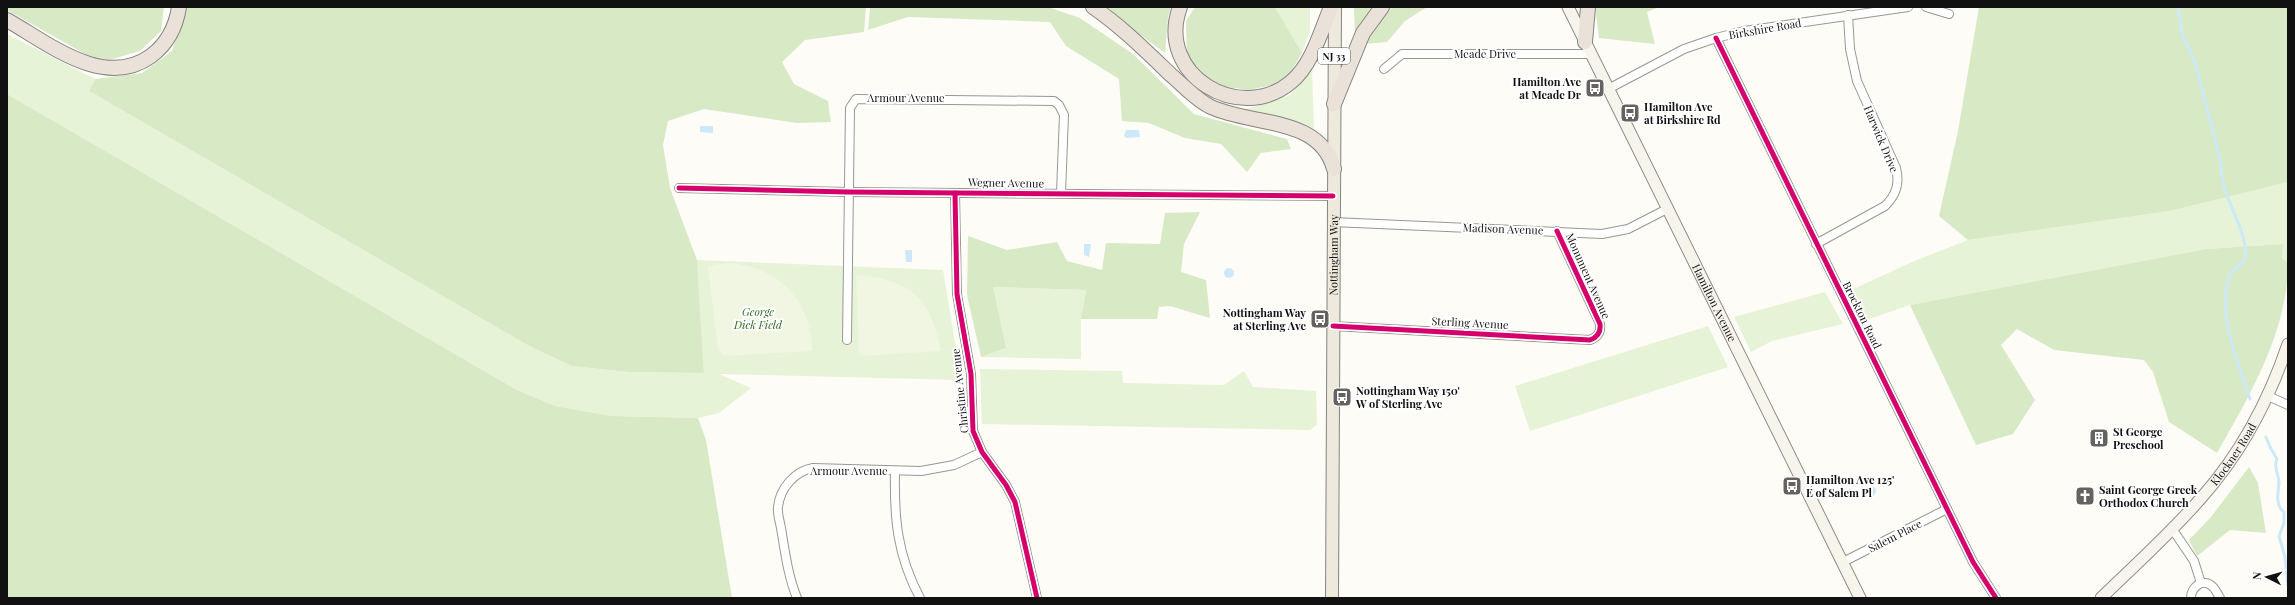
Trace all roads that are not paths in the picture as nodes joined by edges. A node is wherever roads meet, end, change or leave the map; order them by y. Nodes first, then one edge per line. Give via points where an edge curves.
1 (179, 7) edge
2 (1094, 7) edge
3 (1180, 7) edge
4 (1331, 7) edge
5 (1335, 7) edge
6 (1382, 7) edge
7 (1568, 7) edge
8 (1588, 7) edge
9 (1908, 7) edge
10 (1926, 7) edge
11 (1949, 14) dead end
12 (1848, 15) junction
13 (7, 20) edge
14 (1716, 38) junction
15 (1588, 48) junction
16 (1384, 69) dead end
17 (1608, 89) junction
18 (1334, 104) junction
19 (1334, 169) junction
20 (679, 188) dead end
21 (848, 192) junction
22 (955, 192) junction
23 (1061, 194) junction
24 (1333, 196) junction
25 (1667, 209) junction
26 (1333, 222) junction
27 (1557, 231) junction
28 (1816, 244) junction
29 (1333, 326) junction
30 (1600, 330) joint
31 (847, 340) dead end
32 (2288, 344) edge
33 (2268, 396) junction
34 (2288, 406) edge
35 (982, 452) junction
36 (894, 471) junction
37 (1947, 509) junction
38 (2173, 530) junction
39 (1843, 562) junction
40 (2201, 583) junction
41 (797, 598) edge
42 (920, 598) edge
43 (1037, 598) edge
44 (1332, 598) edge
45 (1860, 598) edge
46 (1996, 598) edge
47 (2101, 598) edge
48 (2191, 598) edge
49 (2220, 598) edge

1 - 13 highway via 171,33 156,52 146,59 121,68 95,67 83,62
2 - 19 highway via 1122,29 1198,99 1223,112 1304,132 1321,144
3 - 4 highway via 1175,35 1178,52 1188,72 1211,89 1243,97 1260,96 1280,90 1292,81 1310,55
5 - 18 main road, Nottingham Way / NJ 33
6 - 18 highway via 1363,33
7 - 15 main road, Hamilton Avenue
8 - 15 highway
9 - 12 street, Birkshire Road
10 - 11 street
12 - 14 street, Birkshire Road via 1744,30
12 - 28 street, Harwick Drive via 1850,49 1857,80 1896,168 1898,184 1885,206
14 - 17 street, Birkshire Road via 1684,49
14 - 28 street, Brockton Road
15 - 16 street, Meade Drive via 1402,54
15 - 17 main road, Hamilton Avenue
17 - 25 main road, Hamilton Avenue
18 - 19 main road, Nottingham Way / NJ 33
19 - 24 main road, Nottingham Way / NJ 33
20 - 21 street, Wegner Avenue
21 - 22 street, Wegner Avenue
21 - 23 street, Armour Avenue via 850,108 856,99 866,98 1054,101 1064,115
21 - 31 street, Armour Avenue
22 - 23 street, Wegner Avenue
22 - 35 street, Christine Avenue via 956,294 971,374 973,431
23 - 24 street, Wegner Avenue
24 - 26 main road, Nottingham Way / NJ 33
25 - 27 street, Madison Avenue via 1641,223 1615,232 1602,234
25 - 39 main road, Hamilton Avenue
26 - 27 street, Madison Avenue
26 - 29 main road, Nottingham Way / NJ 33
27 - 30 street, Monument Avenue via 1600,324
28 - 37 street, Brockton Road
29 - 30 street, Sterling Avenue via 1590,340 1598,335
29 - 44 main road, Nottingham Way / NJ 33
32 - 33 main road, Klockner Road
33 - 34 street
33 - 38 main road, Klockner Road via 2252,427 2223,471
35 - 36 street, Armour Avenue via 939,469
35 - 43 street, Christine Avenue via 1015,502
36 - 41 street, Armour Avenue via 813,468 802,471 788,483 778,507 788,571
36 - 42 street via 898,543 905,566
37 - 39 street, Salem Place
37 - 46 street, Brockton Road via 1982,578
38 - 40 street via 2194,561
38 - 47 main road, Klockner Road
39 - 45 main road, Hamilton Avenue
40 - 48 street via 2193,589
40 - 49 street via 2212,586

